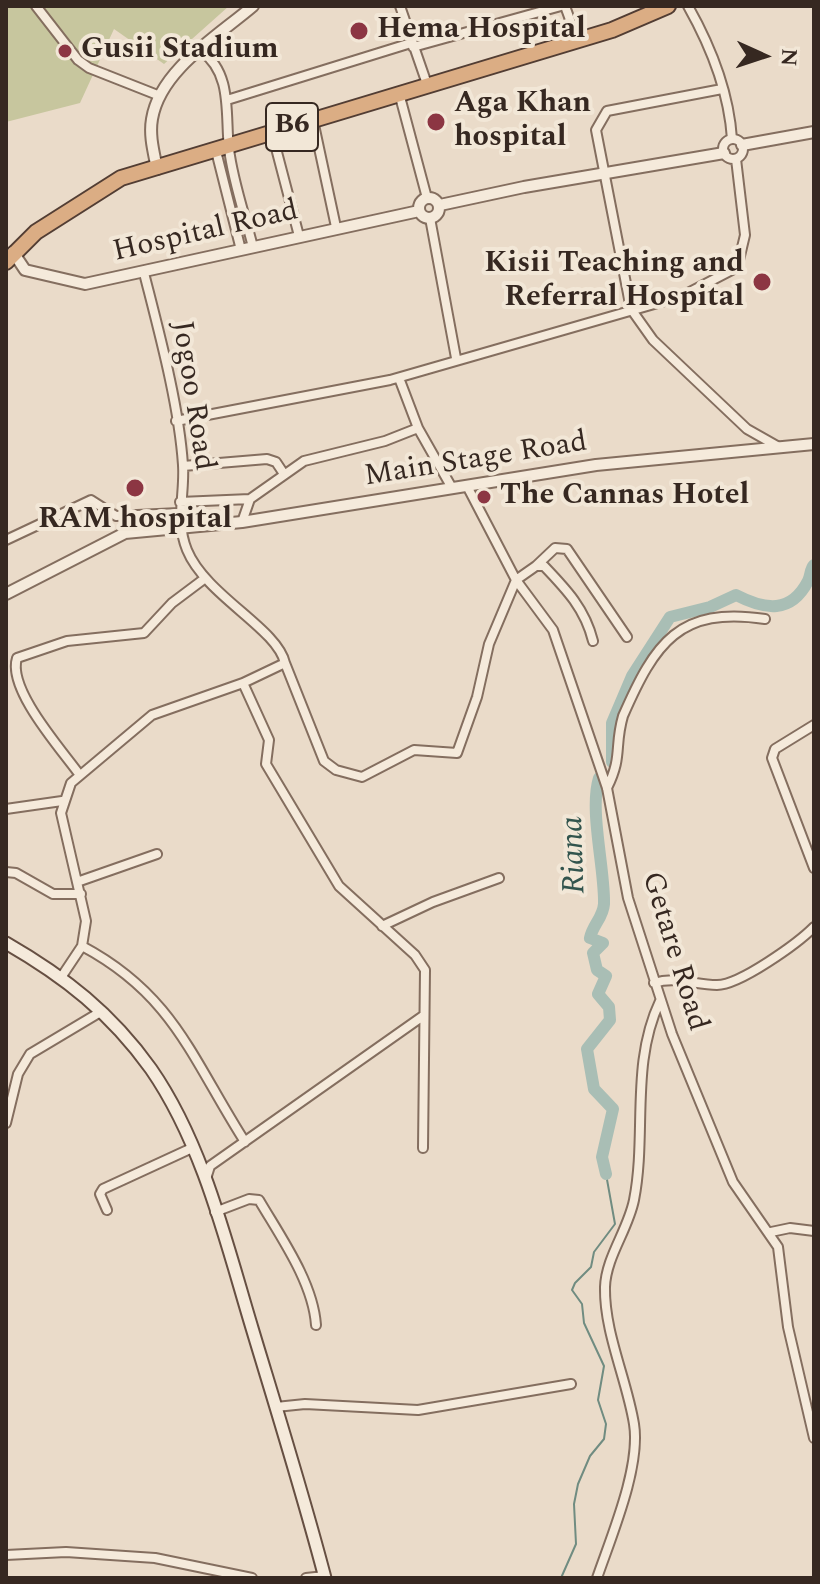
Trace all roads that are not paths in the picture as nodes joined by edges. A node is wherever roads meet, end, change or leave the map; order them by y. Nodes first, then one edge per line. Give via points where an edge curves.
1 (36, 6) edge
2 (253, 6) edge
3 (400, 6) edge
4 (563, 6) edge
5 (668, 6) edge
6 (688, 6) edge
7 (577, 39) junction
8 (412, 45) junction
9 (201, 51) junction
10 (427, 84) junction
11 (722, 89) junction
12 (399, 93) junction
13 (160, 96) junction
14 (227, 100) junction
15 (313, 120) junction
16 (814, 132) edge
17 (272, 133) junction
18 (732, 139) junction
19 (225, 145) junction
20 (742, 145) junction
21 (724, 153) junction
22 (736, 159) junction
23 (157, 169) junction
24 (604, 172) junction
25 (427, 198) junction
26 (440, 205) junction
27 (419, 211) junction
28 (430, 218) junction
29 (336, 227) junction
30 (299, 236) junction
31 (253, 247) junction
32 (241, 250) junction
33 (10, 257) edge
34 (144, 273) junction
35 (631, 309) junction
36 (456, 358) junction
37 (399, 378) junction
38 (176, 421) junction
39 (418, 428) junction
40 (814, 444) edge
41 (777, 446) junction
42 (183, 466) junction
43 (284, 474) junction
44 (467, 486) junction
45 (452, 488) junction
46 (250, 499) junction
47 (180, 502) junction
48 (179, 513) junction
49 (242, 522) junction
50 (183, 527) junction
51 (6, 540) edge
52 (536, 566) junction
53 (204, 579) junction
54 (516, 580) junction
55 (6, 594) edge
56 (765, 619) dead end
57 (627, 637) dead end
58 (593, 641) dead end
59 (285, 663) junction
60 (243, 683) junction
61 (814, 725) edge
62 (79, 774) junction
63 (607, 788) junction
64 (62, 801) junction
65 (6, 809) edge
66 (157, 854) dead end
67 (814, 868) edge
68 (6, 872) edge
69 (499, 878) dead end
70 (77, 882) junction
71 (81, 894) junction
72 (382, 926) junction
73 (814, 927) edge
74 (6, 943) edge
75 (82, 946) junction
76 (62, 976) junction
77 (654, 983) junction
78 (660, 1001) junction
79 (102, 1011) junction
80 (423, 1016) junction
81 (6, 1123) edge
82 (245, 1142) junction
83 (192, 1148) junction
84 (423, 1148) dead end
85 (206, 1184) junction
86 (107, 1210) dead end
87 (215, 1212) junction
88 (814, 1231) edge
89 (771, 1232) junction
90 (316, 1325) dead end
91 (571, 1384) dead end
92 (276, 1407) junction
93 (814, 1438) edge
94 (6, 1555) edge
95 (325, 1577) edge
96 (252, 1578) edge
97 (306, 1578) edge
98 (597, 1578) edge

1 - 13 street via 89,68
2 - 9 street
3 - 8 street
4 - 7 street
4 - 8 street
5 - 7 highway, B6
6 - 11 street
7 - 10 highway, B6
8 - 10 street
8 - 14 street
9 - 13 street
9 - 14 street via 214,62
10 - 12 highway, B6
11 - 18 street
11 - 24 street via 607,111 596,130
12 - 15 highway, B6
12 - 25 street
13 - 23 street via 151,133
14 - 19 street
15 - 17 highway, B6
15 - 29 street
16 - 20 street
17 - 19 highway, B6
17 - 30 street
18 - 20 street
18 - 21 street via 724,144
19 - 23 highway, B6
19 - 31 street
19 - 32 street
20 - 22 street
21 - 22 street
21 - 24 street
22 - 35 street via 745,235 739,260 732,270 682,296
23 - 33 highway, B6 via 103,188 36,232
24 - 26 street
24 - 35 street
25 - 26 street
25 - 27 street
26 - 28 street
27 - 28 street
27 - 29 street, Hospital Road
28 - 36 street
29 - 30 street, Hospital Road
30 - 31 street, Hospital Road
31 - 32 street, Hospital Road
32 - 34 street, Hospital Road
33 - 34 street, Hospital Road via 25,270 75,284
34 - 38 street, Jogoo Road
35 - 36 street
35 - 41 street via 653,340 736,419
36 - 37 street
37 - 38 street
37 - 39 street
38 - 42 street, Jogoo Road
39 - 43 street via 304,461
39 - 45 street
40 - 41 street, Main Stage Road
41 - 44 street, Main Stage Road via 596,465
42 - 43 street via 267,459
42 - 47 street, Jogoo Road
43 - 46 street
44 - 45 street, Main Stage Road
44 - 54 street, Getare Road
45 - 49 street, Main Stage Road
46 - 47 street
46 - 49 street
47 - 48 street, Jogoo Road
48 - 50 street, Jogoo Road
48 - 51 street via 116,516 91,500
49 - 50 street, Main Stage Road
50 - 53 street, Jogoo Road via 185,545
50 - 55 street, Main Stage Road via 125,533
52 - 54 street
52 - 57 street via 555,548 567,549
52 - 58 street via 544,566 581,607
53 - 59 street, Jogoo Road via 275,642
53 - 62 street via 144,633 67,641 17,658 27,700
54 - 59 street, Jogoo Road via 454,754 414,750 362,777 336,770 318,752
54 - 63 street, Getare Road via 553,630
56 - 63 street via 710,616 665,642 623,716 619,765
59 - 60 street
60 - 62 street via 152,715
60 - 72 street via 269,740 266,764 286,801 347,897
61 - 67 street via 775,749 772,758
62 - 64 street
63 - 77 street, Getare Road via 628,898
64 - 65 street
64 - 70 street
66 - 70 street
68 - 71 street via 53,894
69 - 72 street
70 - 71 street
71 - 75 street via 86,921
72 - 80 street via 425,970
73 - 77 street via 786,952 723,985 668,979
74 - 76 main road
75 - 76 street
75 - 82 street via 119,966 152,997 189,1046
76 - 79 main road
77 - 78 street, Getare Road
78 - 89 street, Getare Road via 733,1182
78 - 98 street via 643,1060 633,1202 606,1274 607,1305 635,1437
79 - 81 street via 22,1063
79 - 83 main road via 167,1093
80 - 82 street
80 - 84 street
82 - 85 street via 207,1169
83 - 85 main road
83 - 86 street via 103,1189
85 - 87 main road
87 - 90 street via 259,1200 301,1278
87 - 92 main road
88 - 89 street
89 - 93 street, Getare Road via 781,1260 788,1327
91 - 92 street via 418,1410
92 - 95 main road
94 - 96 street via 66,1552 155,1558
95 - 97 street

